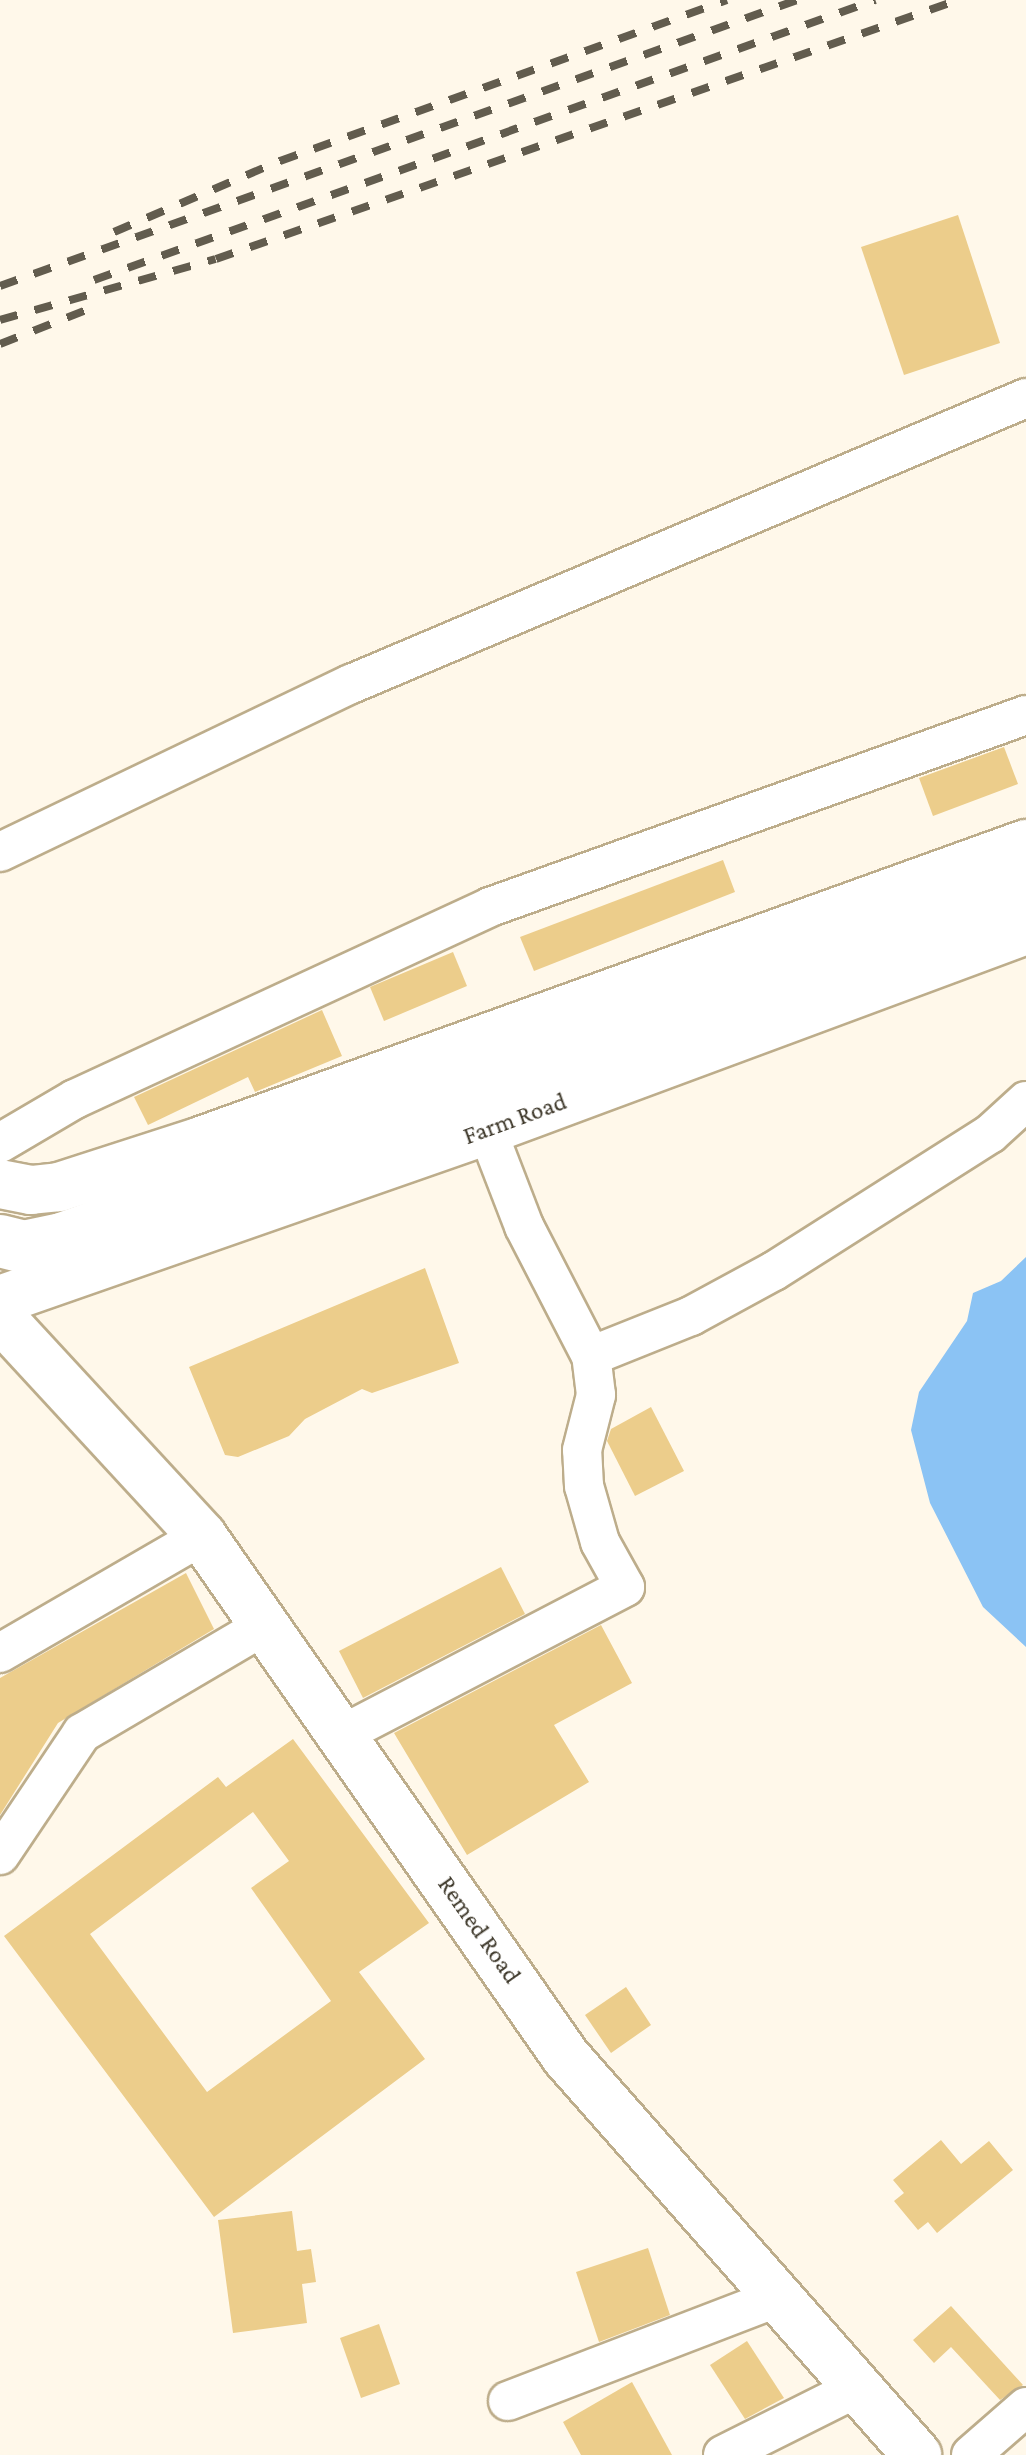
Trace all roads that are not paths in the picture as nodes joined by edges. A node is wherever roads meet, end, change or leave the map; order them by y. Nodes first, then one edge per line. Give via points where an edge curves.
1 (1026, 398) edge
2 (1026, 715) edge
3 (1026, 844) edge
4 (0, 852) edge
5 (1026, 894) edge
6 (1026, 930) edge
7 (1026, 1101) edge
8 (487, 1130) junction
9 (0, 1143) edge
10 (0, 1184) edge
11 (0, 1241) edge
12 (0, 1300) edge
13 (0, 1317) edge
14 (591, 1356) junction
15 (202, 1536) junction
16 (265, 1625) junction
17 (0, 1653) edge
18 (343, 1734) junction
19 (0, 1855) edge
20 (774, 2298) junction
21 (855, 2390) junction
22 (508, 2401) dead end
23 (1026, 2407) edge
24 (723, 2455) edge
25 (916, 2455) edge
26 (971, 2455) edge

1 - 4 street via 352,684 52,821
2 - 9 street via 490,907 74,1099
3 - 10 street via 201,1141 60,1187
5 - 11 main road via 62,1239 24,1247
6 - 8 street, Farm Road
7 - 14 street via 990,1134 774,1272 691,1316
8 - 12 street, Farm Road
8 - 14 street via 524,1226
13 - 15 street, Remed Road
14 - 18 street via 596,1395 582,1450 584,1486 600,1542 625,1587
15 - 16 street, Remed Road
15 - 17 street
16 - 18 street, Remed Road
16 - 19 street via 82,1733
18 - 20 street, Remed Road via 566,2056
20 - 21 street, Remed Road
20 - 22 street
21 - 24 street
21 - 25 street, Remed Road
23 - 26 street

